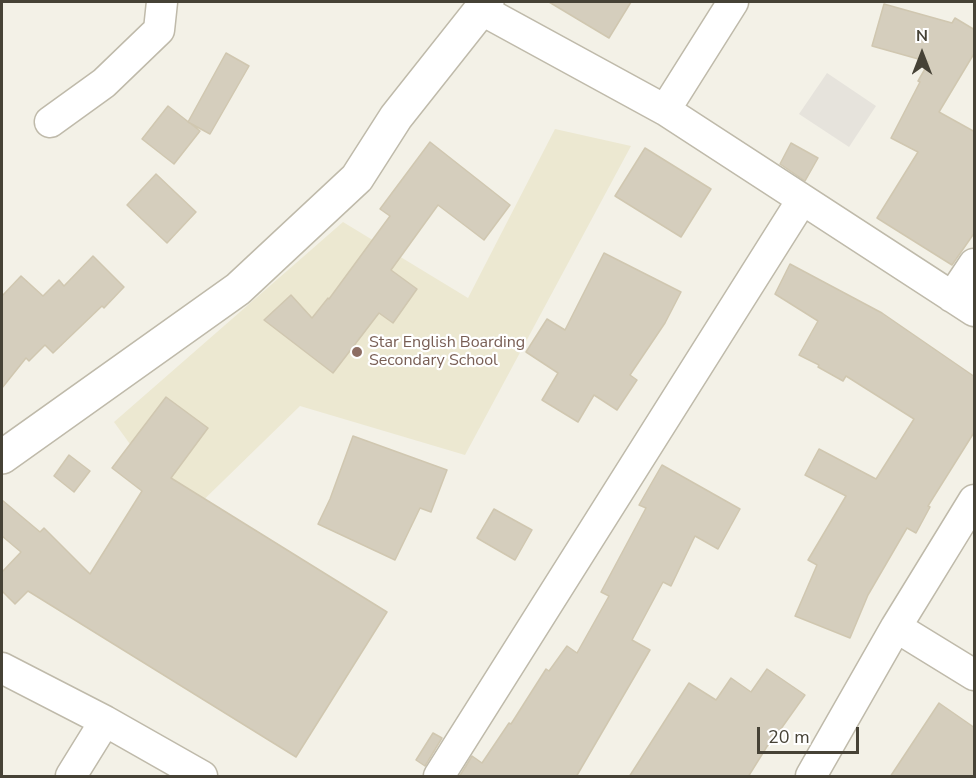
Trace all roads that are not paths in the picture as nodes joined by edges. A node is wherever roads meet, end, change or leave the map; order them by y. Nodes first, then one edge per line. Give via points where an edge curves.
1 (162, 2) edge
2 (732, 2) edge
3 (485, 6) edge
4 (665, 110) junction
5 (50, 122) dead end
6 (802, 200) junction
7 (975, 264) edge
8 (963, 304) edge
9 (2, 458) edge
10 (975, 500) edge
11 (896, 627) junction
12 (2, 668) edge
13 (975, 675) edge
14 (105, 721) junction
15 (71, 777) edge
16 (202, 777) edge
17 (438, 777) edge
18 (811, 777) edge

1 - 5 street via 159,30 104,83
2 - 4 street
3 - 4 street
3 - 9 street via 396,117 357,178 238,290
4 - 6 street
6 - 8 street
6 - 17 street
7 - 8 street
10 - 11 street
11 - 13 street
11 - 18 street
12 - 14 street
14 - 15 street
14 - 16 street

